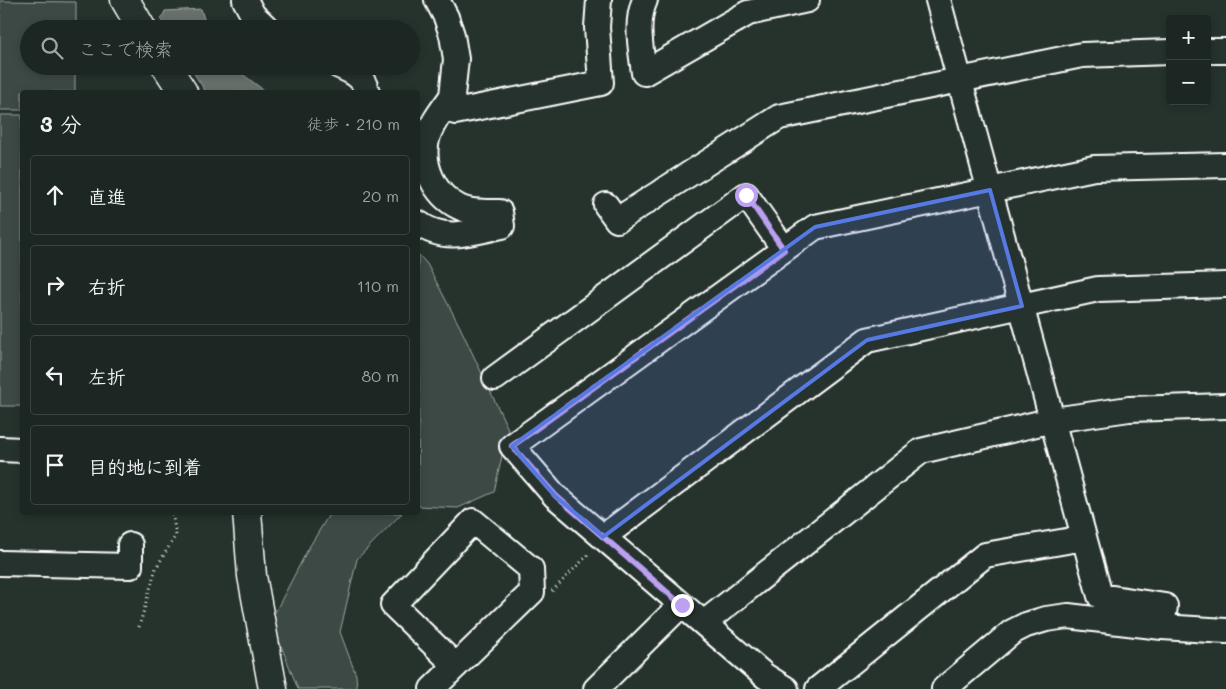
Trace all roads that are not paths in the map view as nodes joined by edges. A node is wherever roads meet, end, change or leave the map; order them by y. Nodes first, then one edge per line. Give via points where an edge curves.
1 (125, 0) edge
2 (245, 0) edge
3 (437, 0) edge
4 (599, 0) edge
5 (645, 0) edge
6 (807, 0) edge
7 (938, 0) edge
8 (137, 20) edge
9 (258, 20) edge
10 (1226, 50) edge
11 (1211, 51) edge
12 (1166, 52) edge
13 (172, 75) edge
14 (357, 75) edge
15 (960, 79) junction
16 (182, 90) edge
17 (366, 90) edge
18 (452, 96) junction
19 (1226, 165) edge
20 (990, 190) junction
21 (606, 205) dead end
22 (420, 224) edge
23 (784, 250) junction
24 (1226, 285) edge
25 (1022, 306) junction
26 (495, 378) dead end
27 (1226, 406) edge
28 (1053, 420) junction
29 (0, 450) edge
30 (20, 450) edge
31 (247, 515) edge
32 (603, 537) junction
33 (1084, 538) junction
34 (130, 546) dead end
35 (0, 563) edge
36 (682, 605) junction
37 (704, 623) junction
38 (1162, 627) junction
39 (1226, 631) edge
40 (456, 666) junction
41 (758, 682) edge
42 (273, 689) edge
43 (432, 689) edge
44 (596, 689) edge
45 (786, 689) edge
46 (818, 689) edge
47 (944, 689) edge

1 - 8 street
2 - 9 street
3 - 18 street via 452,35 456,59
4 - 18 street via 597,27 601,83 455,112
5 - 6 street via 641,8 640,31 644,72 748,13
7 - 15 street
10 - 11 street
12 - 15 street via 1082,55
13 - 16 street
14 - 17 street
15 - 20 street
15 - 21 street via 779,117 617,220
18 - 22 street via 427,139 426,164 436,189 459,207 500,212 502,226 455,235 438,234
19 - 20 street via 1094,168
20 - 23 street via 815,227
20 - 25 street
23 - 26 street via 746,195
23 - 32 street via 512,446 556,496
24 - 25 street via 1098,289
25 - 28 street
25 - 32 street via 867,340
27 - 28 street via 1129,409
28 - 33 street
28 - 37 street via 921,452
29 - 30 street
31 - 42 street via 252,576
32 - 36 street
33 - 38 street via 1100,596 1165,606
33 - 46 street via 985,554
34 - 35 street via 130,566
36 - 37 street
36 - 44 street
37 - 41 street
38 - 39 street
38 - 47 street via 1068,616 1046,619 1012,632
40 - 40 street via 532,592 531,568 473,521 393,605
40 - 43 street
41 - 45 street

